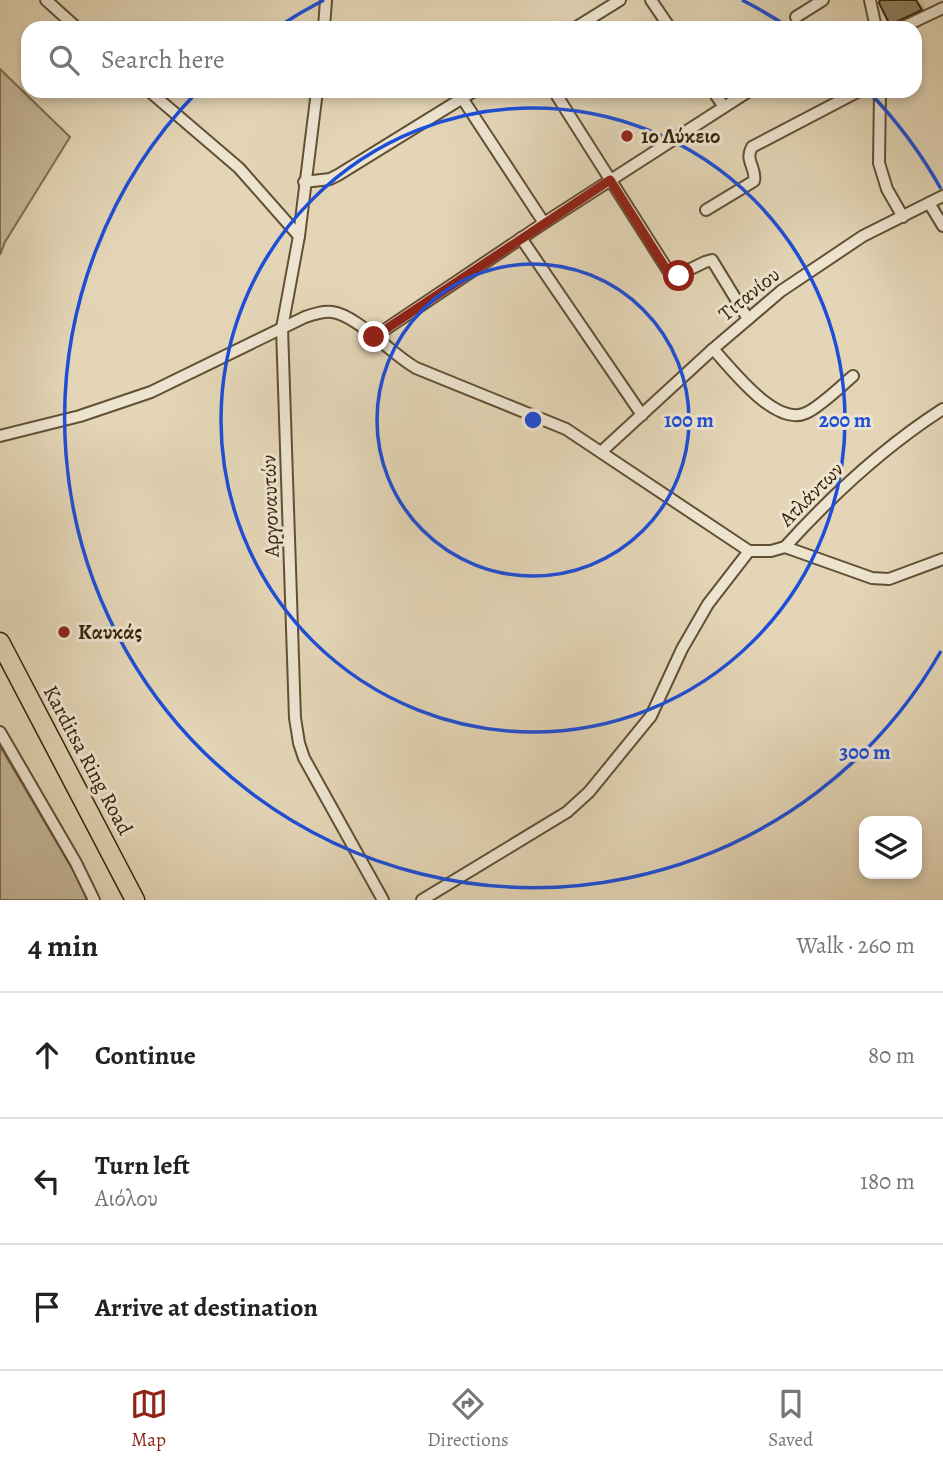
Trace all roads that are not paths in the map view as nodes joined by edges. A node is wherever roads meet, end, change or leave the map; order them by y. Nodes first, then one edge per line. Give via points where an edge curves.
1 (46, 0) edge
2 (326, 0) edge
3 (620, 0) edge
4 (651, 0) edge
5 (823, 0) edge
6 (870, 0) edge
7 (943, 8) edge
8 (796, 17) dead end
9 (69, 21) edge
10 (324, 21) edge
11 (586, 21) edge
12 (665, 21) edge
13 (874, 21) edge
14 (916, 21) edge
15 (157, 98) edge
16 (316, 98) edge
17 (462, 98) joint
18 (558, 98) edge
19 (718, 98) edge
20 (738, 98) edge
21 (846, 98) edge
22 (880, 98) edge
23 (724, 107) junction
24 (610, 180) junction
25 (304, 182) junction
26 (943, 196) edge
27 (929, 203) junction
28 (706, 210) dead end
29 (902, 217) junction
30 (544, 223) junction
31 (943, 226) edge
32 (299, 236) junction
33 (521, 238) junction
34 (748, 319) junction
35 (282, 328) junction
36 (374, 337) junction
37 (713, 349) junction
38 (853, 376) dead end
39 (943, 409) edge
40 (642, 415) junction
41 (0, 436) edge
42 (601, 452) junction
43 (785, 547) junction
44 (750, 551) junction
45 (943, 559) edge
46 (0, 642) edge
47 (0, 732) edge
48 (94, 900) edge
49 (135, 900) edge
50 (383, 900) edge
51 (422, 900) edge

1 - 9 street
2 - 10 street
3 - 11 street
4 - 12 street
5 - 8 street
6 - 13 street
7 - 14 street
15 - 32 street via 239,168
16 - 25 street, Αργοναυτών
17 - 25 street via 338,175
17 - 30 street
18 - 24 street
19 - 23 street
20 - 23 street
21 - 28 street via 752,147 748,160 754,181
22 - 29 street via 879,163
23 - 24 street
24 - 30 street
24 - 34 street via 670,274 676,276 712,260
25 - 32 street, Αργοναυτών
26 - 27 street, Τιτανίου
27 - 29 street, Τιτανίου
27 - 31 street
29 - 34 street, Τιτανίου via 821,263
30 - 33 street
32 - 35 street, Αργοναυτών
33 - 36 street
33 - 40 street
34 - 37 street, Τιτανίου
35 - 36 street via 311,315 334,312
35 - 41 street via 151,392
35 - 50 street, Αργοναυτών via 296,730 300,749
36 - 42 street via 416,368 566,429
37 - 38 street via 771,407 786,415 807,413
37 - 40 street, Τιτανίου
39 - 43 street, Ατλάντων via 876,458
40 - 42 street, Τιτανίου
42 - 44 street
43 - 44 street, Ατλάντων
43 - 45 street via 872,578 889,579
44 - 51 street via 708,604 651,716 589,792 552,821
46 - 49 main road, Karditsa Ring Road
47 - 48 street

